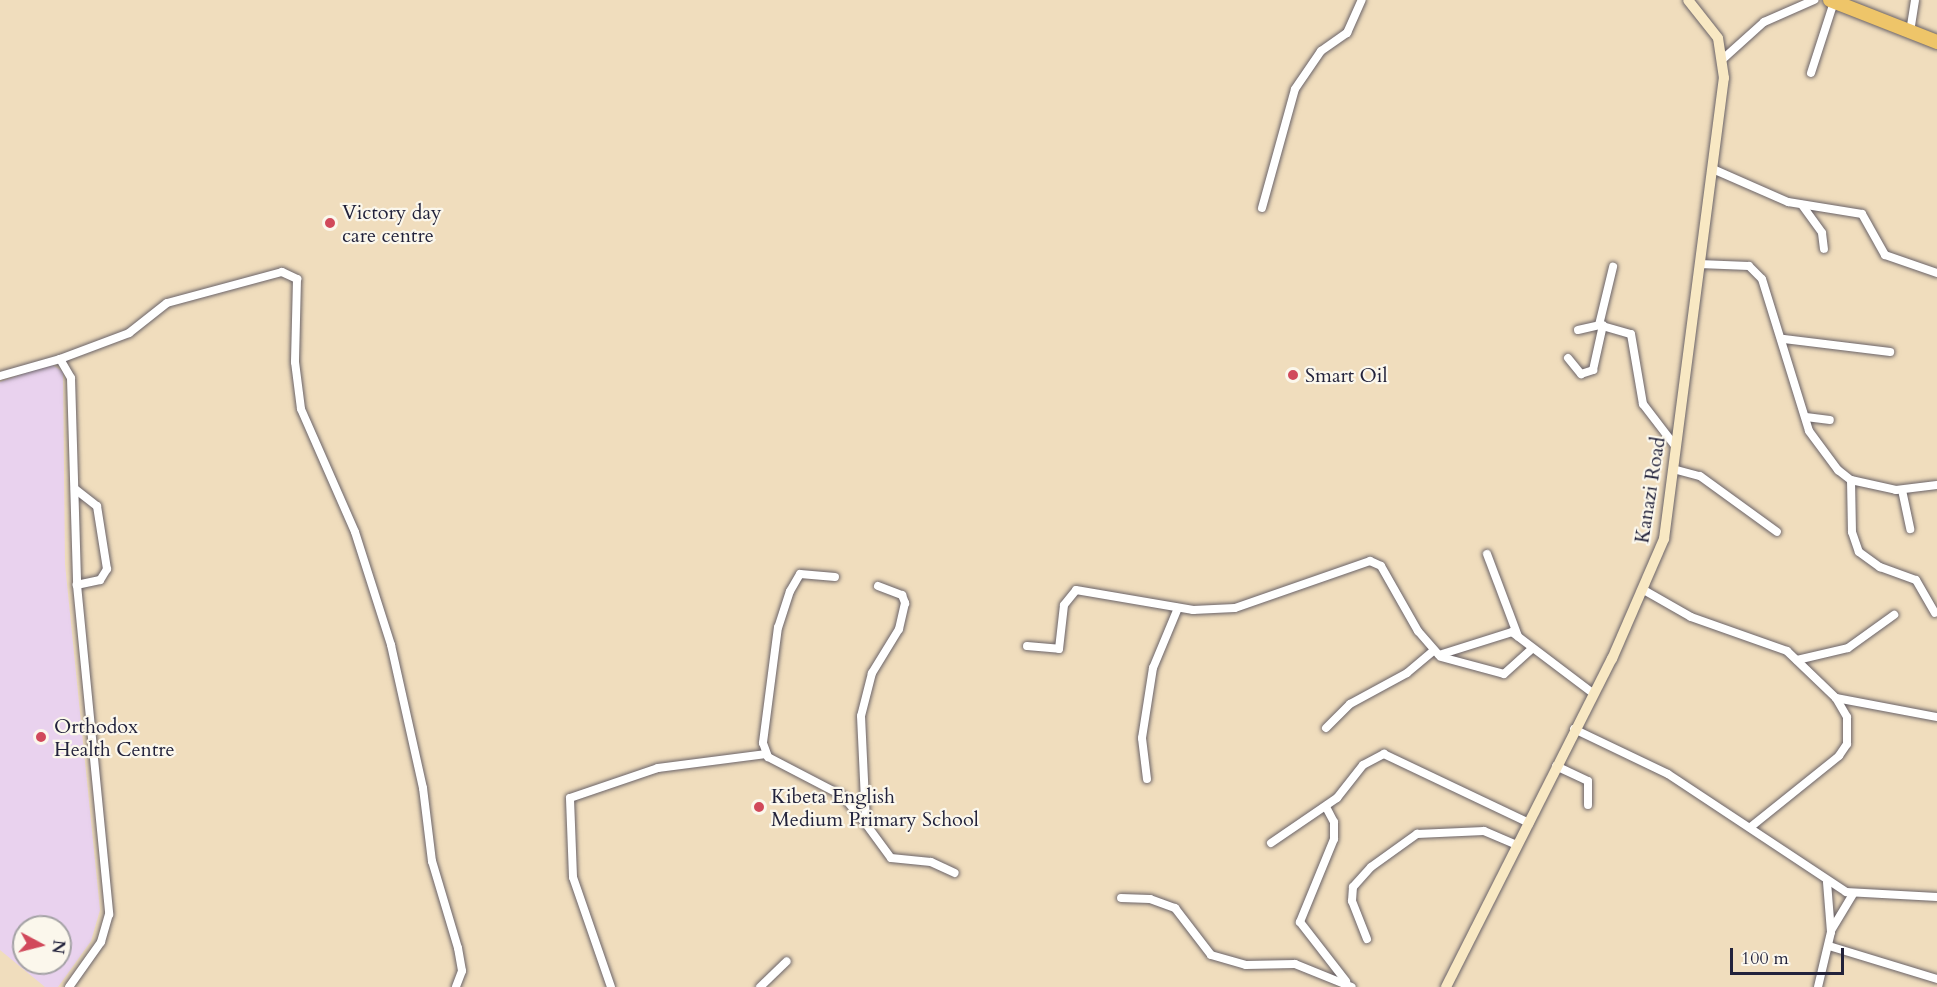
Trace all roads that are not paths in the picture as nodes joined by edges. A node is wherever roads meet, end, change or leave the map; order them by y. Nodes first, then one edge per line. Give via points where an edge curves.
1 (1362, 0) edge
2 (1689, 0) edge
3 (1814, 0) edge
4 (1915, 0) edge
5 (1832, 1) edge
6 (1910, 32) junction
7 (1937, 42) edge
8 (1724, 58) junction
9 (1810, 74) dead end
10 (1715, 170) junction
11 (1802, 205) junction
12 (1262, 208) dead end
13 (1824, 249) dead end
14 (1699, 264) junction
15 (1613, 267) dead end
16 (1937, 273) edge
17 (1601, 325) junction
18 (1578, 330) dead end
19 (1784, 339) junction
20 (1890, 352) dead end
21 (1568, 358) dead end
22 (60, 359) junction
23 (0, 376) edge
24 (1806, 417) junction
25 (1830, 420) dead end
26 (1676, 447) junction
27 (1673, 469) junction
28 (1851, 480) junction
29 (1936, 487) edge
30 (75, 489) junction
31 (1902, 490) junction
32 (1910, 529) dead end
33 (1777, 532) dead end
34 (1487, 554) dead end
35 (835, 577) dead end
36 (77, 585) junction
37 (878, 586) dead end
38 (1642, 589) junction
39 (1178, 608) junction
40 (1935, 613) dead end
41 (1894, 615) dead end
42 (1518, 636) junction
43 (1027, 646) dead end
44 (1532, 649) junction
45 (1436, 653) junction
46 (1797, 660) junction
47 (1594, 694) junction
48 (1836, 698) junction
49 (1937, 717) edge
50 (1326, 728) dead end
51 (1574, 729) junction
52 (766, 754) junction
53 (1556, 765) junction
54 (1148, 779) dead end
55 (1588, 805) dead end
56 (1326, 807) junction
57 (1529, 823) junction
58 (866, 824) junction
59 (1752, 826) junction
60 (1271, 843) dead end
61 (1517, 845) junction
62 (891, 858) junction
63 (887, 867) dead end
64 (955, 873) dead end
65 (1827, 882) junction
66 (1853, 894) junction
67 (1937, 897) edge
68 (1121, 898) dead end
69 (1830, 932) junction
70 (1367, 939) dead end
71 (1829, 946) junction
72 (788, 961) dead end
73 (1937, 979) edge
74 (1349, 984) edge
75 (69, 987) edge
76 (456, 987) edge
77 (611, 987) edge
78 (760, 987) edge
79 (1446, 987) edge
80 (1818, 987) edge

1 - 12 street via 1347,33 1321,51 1294,89
2 - 8 main road, Kanazi Road via 1711,24
3 - 8 street via 1764,22
4 - 6 street
5 - 6 highway
5 - 9 street
6 - 7 highway
8 - 10 main road, Kanazi Road
10 - 11 street
10 - 14 main road, Kanazi Road
11 - 13 street via 1822,233
11 - 16 street via 1862,214 1885,255
14 - 19 street via 1756,271
14 - 26 main road, Kanazi Road
15 - 17 street
17 - 18 street
17 - 21 street via 1593,370 1581,374
17 - 26 street via 1631,334 1643,404
19 - 20 street
19 - 24 street
22 - 23 street
22 - 30 street via 71,378
22 - 76 street via 129,333 168,303 282,272 297,279 295,362 301,410 355,532 391,645 423,788 432,861 458,948 462,971
24 - 25 street
24 - 28 street via 1814,443
26 - 27 main road, Kanazi Road
27 - 33 street via 1700,476
27 - 38 main road, Kanazi Road via 1664,538
28 - 31 street
28 - 40 street via 1852,532 1859,552 1881,567 1916,580
29 - 31 street
30 - 36 street
30 - 36 street via 97,506 107,569 100,580
31 - 32 street
34 - 42 street
35 - 52 street via 800,574 790,591 770,679
36 - 75 street via 109,914 101,942
37 - 58 street via 902,595 905,603 902,624 872,673 861,716
38 - 46 street via 1691,617 1776,644
38 - 47 main road, Kanazi Road
39 - 43 street via 1076,590 1064,605 1059,649
39 - 45 street via 1235,608 1370,561 1381,566
39 - 54 street via 1153,668 1142,738
41 - 46 street via 1848,648
42 - 44 street
42 - 45 street via 1502,633
44 - 45 street via 1504,674
44 - 47 street
45 - 50 street via 1350,704
46 - 48 street
47 - 51 main road, Kanazi Road
48 - 49 street
48 - 59 street via 1849,731 1839,756
51 - 53 main road, Kanazi Road
51 - 59 street via 1668,774
52 - 58 street via 843,796
52 - 77 street via 658,768 570,798 573,877
53 - 55 street via 1588,781
53 - 57 main road, Kanazi Road
56 - 57 street via 1363,765 1384,754
56 - 60 street
56 - 74 street via 1334,822 1334,839 1300,922
57 - 61 main road, Kanazi Road
58 - 62 street
59 - 65 street via 1802,858
61 - 70 street via 1484,831 1417,834 1371,867 1353,887 1352,901
61 - 79 main road, Kanazi Road
62 - 63 street
62 - 64 street via 931,862
65 - 66 street
65 - 69 street
66 - 67 street
66 - 69 street
68 - 74 street via 1150,899 1175,908 1211,955 1246,965 1295,964
69 - 71 street
71 - 73 street
71 - 80 street
72 - 78 street

